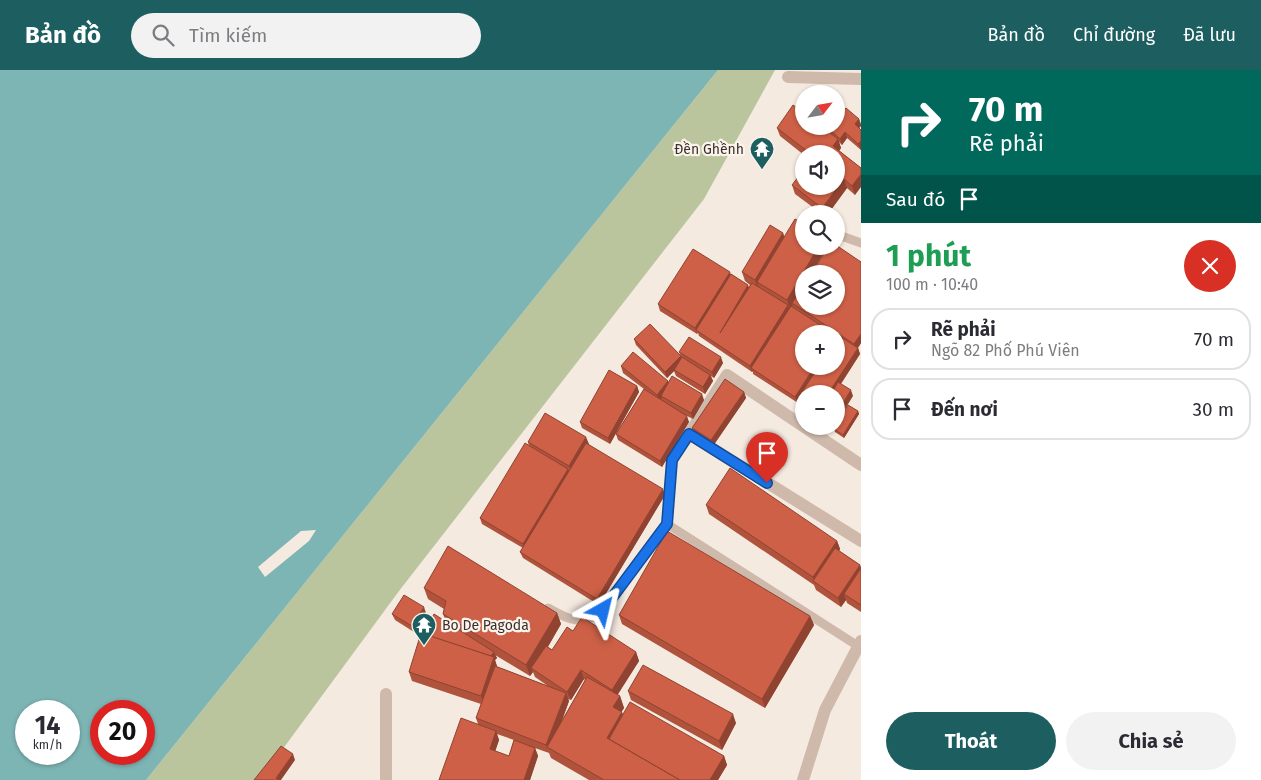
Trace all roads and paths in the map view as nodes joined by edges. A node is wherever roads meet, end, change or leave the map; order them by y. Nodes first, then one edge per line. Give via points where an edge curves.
1 (788, 77) dead end
2 (861, 79) edge
3 (845, 237) edge
4 (861, 243) edge
5 (689, 434) junction
6 (861, 465) edge
7 (667, 524) junction
8 (861, 541) edge
9 (540, 604) edge
10 (859, 644) edge
11 (386, 694) dead end
12 (386, 780) edge
13 (803, 780) edge

1 - 2 street
3 - 4 lane
5 - 6 street via 727,375
5 - 7 lane via 672,460
5 - 8 street
7 - 9 lane via 596,616 572,620
7 - 10 lane
10 - 13 street via 825,710
11 - 12 street

